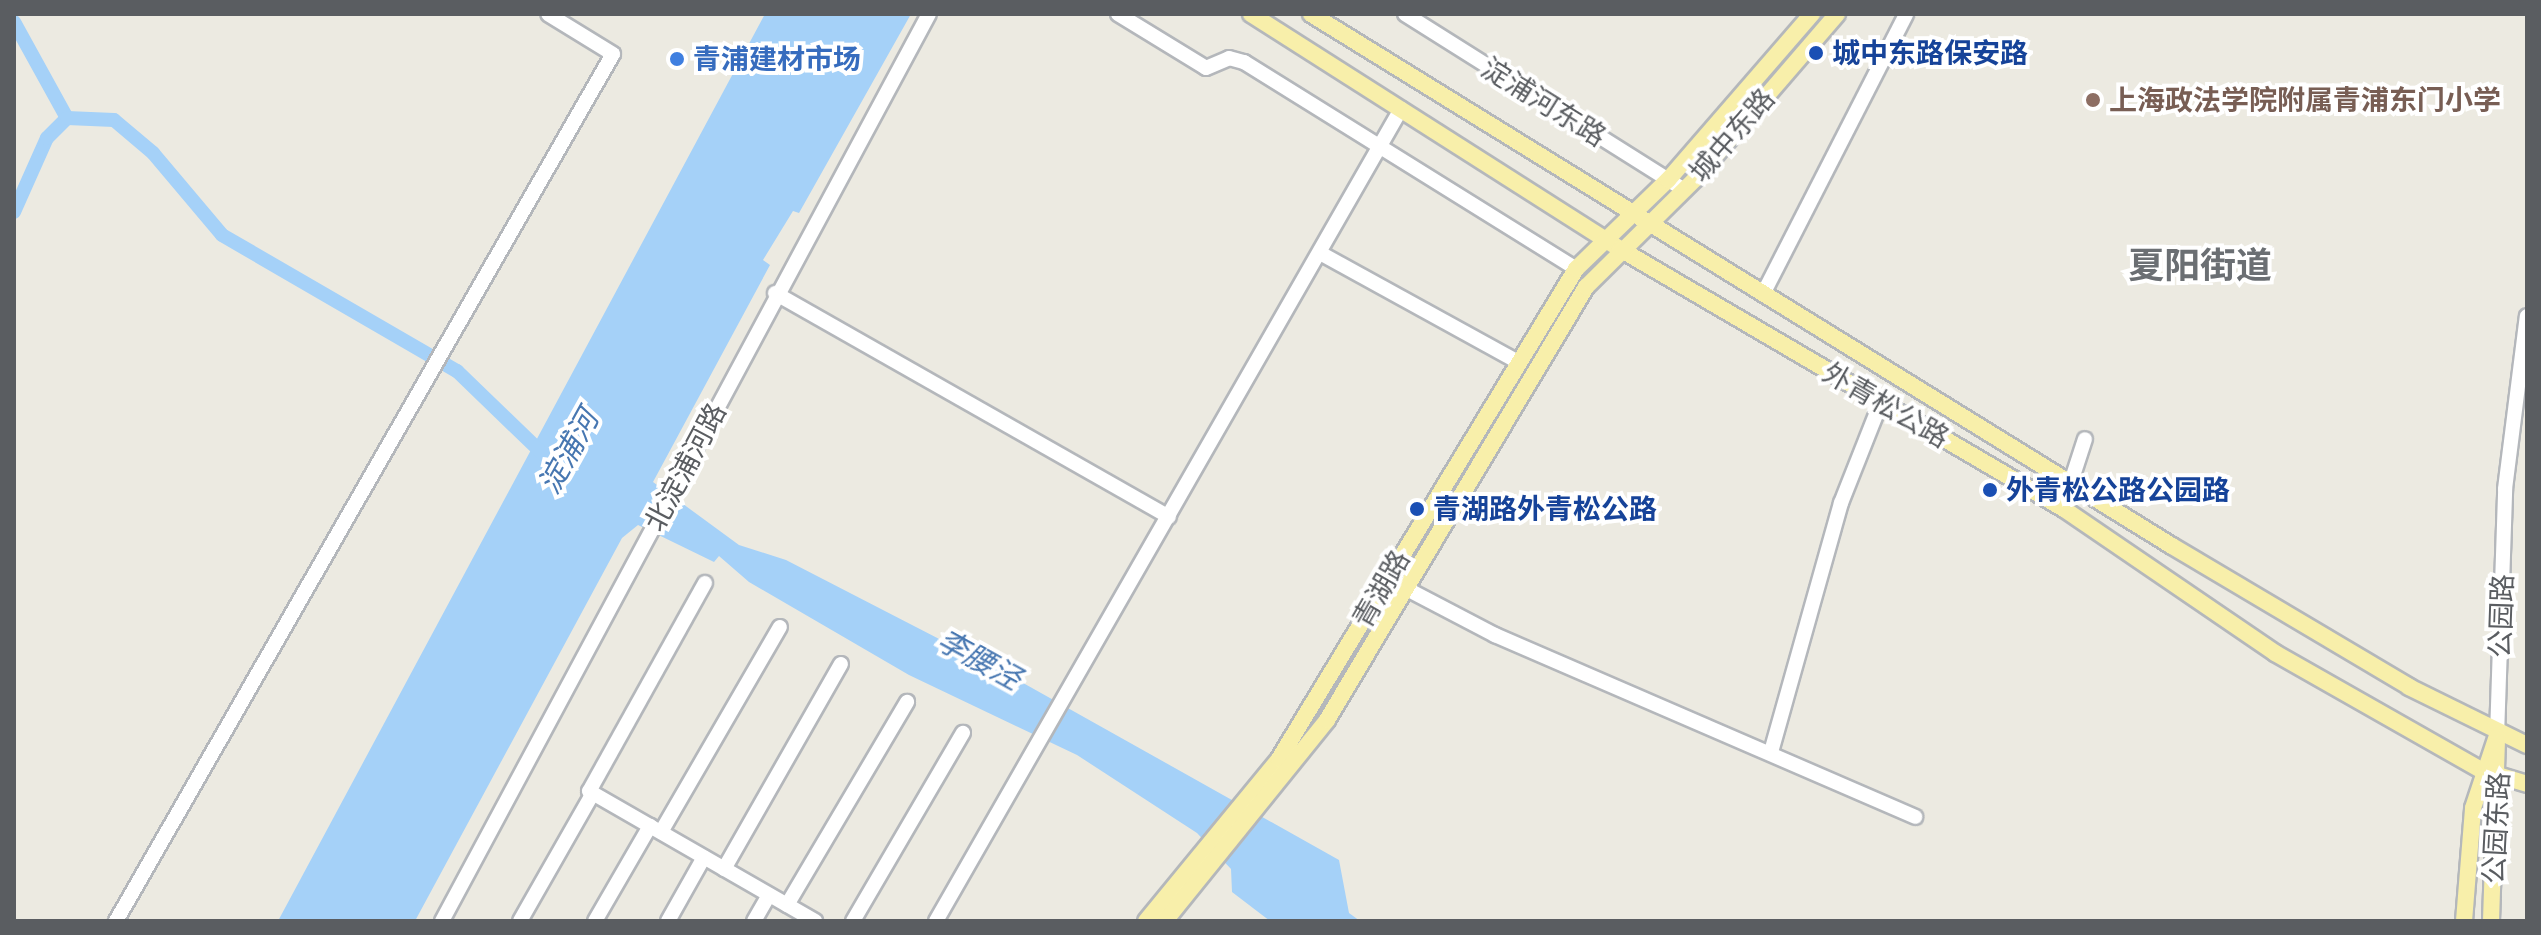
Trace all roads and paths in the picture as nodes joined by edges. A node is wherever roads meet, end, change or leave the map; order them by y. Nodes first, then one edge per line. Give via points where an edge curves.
1 (548, 14) edge
2 (929, 14) edge
3 (1118, 14) edge
4 (1251, 14) edge
5 (1311, 14) edge
6 (1405, 14) edge
7 (1812, 14) edge
8 (1837, 14) edge
9 (1906, 14) edge
10 (1401, 109) junction
11 (1379, 149) junction
12 (1668, 180) junction
13 (1684, 190) junction
14 (1633, 211) junction
15 (1650, 221) junction
16 (1613, 244) junction
17 (1320, 253) junction
18 (1576, 269) junction
19 (775, 293) junction
20 (1763, 294) junction
21 (2527, 316) edge
22 (1515, 360) junction
23 (1881, 402) junction
24 (2085, 439) dead end
25 (2071, 482) junction
26 (1169, 517) junction
27 (705, 583) dead end
28 (1405, 588) junction
29 (780, 627) dead end
30 (841, 664) dead end
31 (907, 702) dead end
32 (963, 733) dead end
33 (2497, 736) junction
34 (2527, 745) edge
35 (1771, 752) junction
36 (2481, 770) junction
37 (2501, 776) junction
38 (2527, 784) edge
39 (593, 793) junction
40 (1250, 807) junction
41 (1915, 817) dead end
42 (655, 829) junction
43 (1209, 856) junction
44 (704, 857) junction
45 (724, 869) junction
46 (769, 895) junction
47 (787, 905) junction
48 (116, 921) edge
49 (442, 921) edge
50 (520, 921) edge
51 (595, 921) edge
52 (668, 921) edge
53 (754, 921) edge
54 (815, 921) edge
55 (853, 921) edge
56 (936, 921) edge
57 (1146, 921) edge
58 (1165, 921) edge
59 (2464, 921) edge
60 (2491, 921) edge

1 - 48 street via 613,54
2 - 19 street, 北淀浦河路
3 - 11 street via 1206,68 1229,58 1244,62
4 - 10 main road, 外青松公路
5 - 14 main road, 外青松公路
6 - 12 street, 淀浦河东路
7 - 12 main road, 城中东路
8 - 13 main road, 城中东路
9 - 20 street
10 - 11 street
10 - 16 main road, 外青松公路
11 - 17 street
11 - 18 street
12 - 13 street, 淀浦河东路
12 - 14 main road, 城中东路
13 - 15 main road, 城中东路
14 - 15 main road, 外青松公路
14 - 16 main road, 青湖路
15 - 16 main road, 城中东路
15 - 20 main road, 外青松公路
16 - 18 main road, 青湖路
16 - 23 main road, 外青松公路
16 - 28 main road, 青湖路
17 - 22 street
17 - 26 street
18 - 22 main road, 青湖路
19 - 26 street
19 - 49 street, 北淀浦河路
20 - 25 main road, 外青松公路
21 - 33 street, 公园路 via 2505,489
22 - 40 main road, 青湖路
23 - 35 street via 1841,503
23 - 36 main road, 外青松公路 via 2064,509 2275,653
24 - 25 street
25 - 33 main road, 外青松公路
26 - 56 street
27 - 39 street
28 - 35 street via 1495,635
28 - 40 main road, 青湖路 via 1327,720
29 - 42 street
30 - 45 street
31 - 47 street
32 - 55 street
33 - 34 main road, 外青松公路
33 - 36 main road, 公园路
33 - 37 main road, 公园东路
35 - 41 street
36 - 37 main road, 外青松公路
36 - 59 main road, 公园东路
37 - 38 main road, 外青松公路
37 - 60 main road, 公园东路
39 - 42 street
39 - 50 street
40 - 43 main road, 青湖路
42 - 44 street
42 - 51 street
43 - 57 main road, 青湖路
43 - 58 main road, 青湖路
44 - 45 street
44 - 52 street
45 - 46 street
46 - 47 street
46 - 53 street
47 - 54 street

